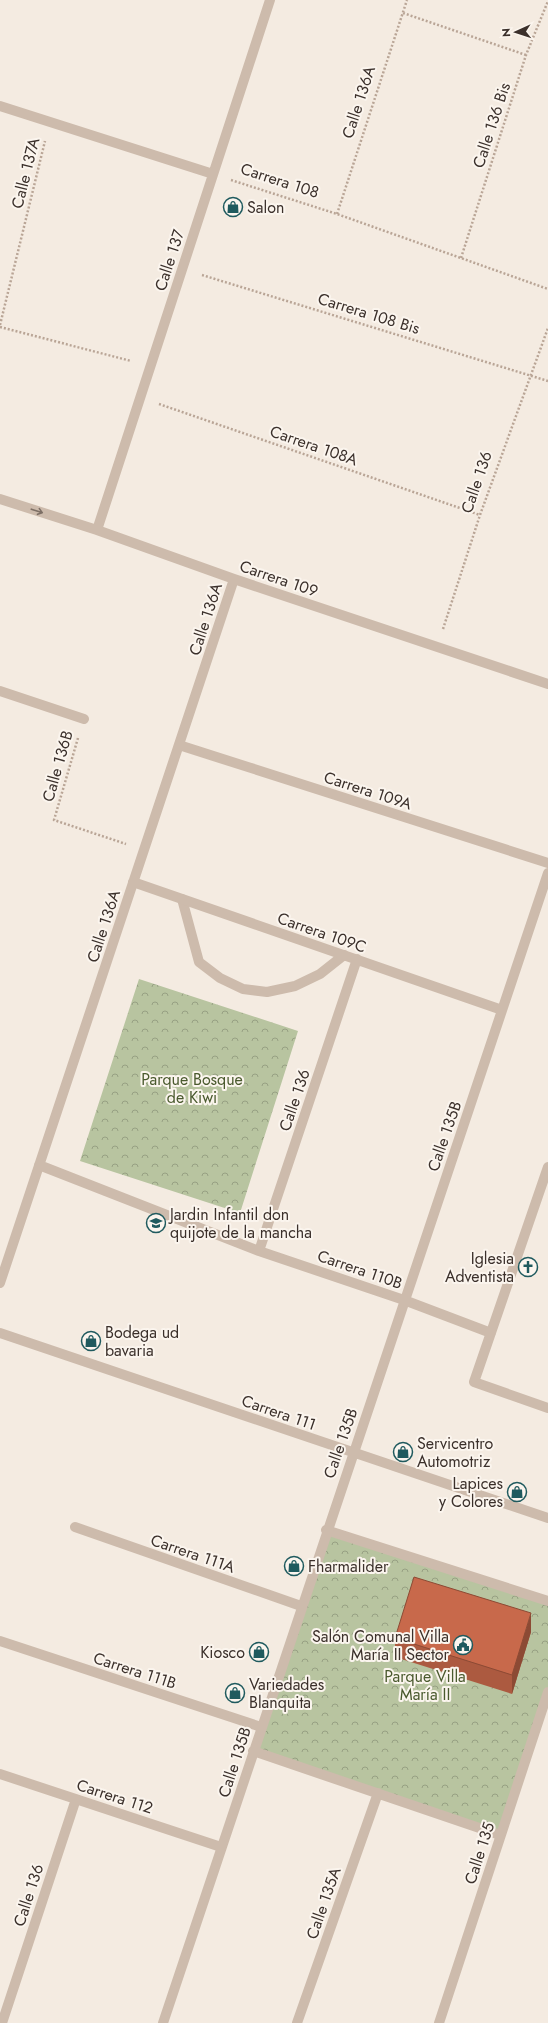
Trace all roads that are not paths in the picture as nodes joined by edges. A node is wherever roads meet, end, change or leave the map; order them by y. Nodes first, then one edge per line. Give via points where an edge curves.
1 (270, 0) edge
2 (0, 106) edge
3 (213, 174) junction
4 (0, 499) edge
5 (97, 530) junction
6 (234, 579) junction
7 (548, 684) edge
8 (0, 691) edge
9 (84, 719) road end
10 (179, 745) junction
11 (548, 863) edge
12 (548, 873) edge
13 (133, 882) junction
14 (182, 899) junction
15 (344, 955) junction
16 (357, 960) junction
17 (502, 1010) junction
18 (39, 1165) junction
19 (548, 1167) edge
20 (259, 1251) junction
21 (0, 1283) edge
22 (404, 1300) junction
23 (0, 1333) edge
24 (491, 1333) junction
25 (548, 1408) edge
26 (353, 1452) junction
27 (548, 1518) edge
28 (75, 1527) dead end
29 (326, 1530) junction
30 (548, 1601) edge
31 (302, 1606) junction
32 (0, 1641) edge
33 (548, 1692) edge
34 (546, 1705) edge
35 (261, 1727) junction
36 (253, 1751) junction
37 (0, 1774) edge
38 (378, 1793) junction
39 (76, 1799) junction
40 (500, 1835) junction
41 (221, 1847) junction
42 (2, 2023) edge
43 (162, 2023) edge
44 (297, 2023) edge
45 (438, 2023) edge

1 - 3 street, Calle 137
2 - 3 street
3 - 5 street, Calle 137
4 -> 5 street, Carrera 109
5 - 6 street, Carrera 109
6 - 7 street, Carrera 109
6 - 10 street, Calle 136A
8 - 9 street
10 - 11 street, Carrera 109A
10 - 13 street, Calle 136A
12 - 17 street, Calle 135B
13 - 14 street, Carrera 109C
13 - 18 street, Calle 136A
14 - 15 street, Carrera 109C
14 - 15 street via 199,962 220,978 243,989 267,992 295,986 320,974
15 - 16 street, Carrera 109C
16 - 17 street, Carrera 109C
16 - 20 street, Calle 136
17 - 22 street, Calle 135B
18 - 20 street, Carrera 110B
18 - 21 street, Calle 136A
19 - 24 street
20 - 22 street, Carrera 110B
22 - 24 street, Carrera 110B
22 - 26 street, Calle 135B
23 - 26 street, Carrera 111
24 - 25 street via 474,1382
26 - 27 street, Carrera 111
26 - 29 street, Calle 135B
28 - 31 street, Carrera 111A
29 - 30 street
29 - 31 street, Calle 135B
31 - 35 street, Calle 135B
32 - 35 street, Carrera 111B
33 - 34 street, Calle 135
34 - 40 street, Calle 135
35 - 36 street, Calle 135B
36 - 38 street
36 - 41 street, Calle 135B
37 - 39 street, Carrera 112
38 - 40 street
38 - 44 street, Calle 135A
39 - 41 street, Carrera 112
39 - 42 street, Calle 136
40 - 45 street, Calle 135
41 - 43 street, Calle 135B

